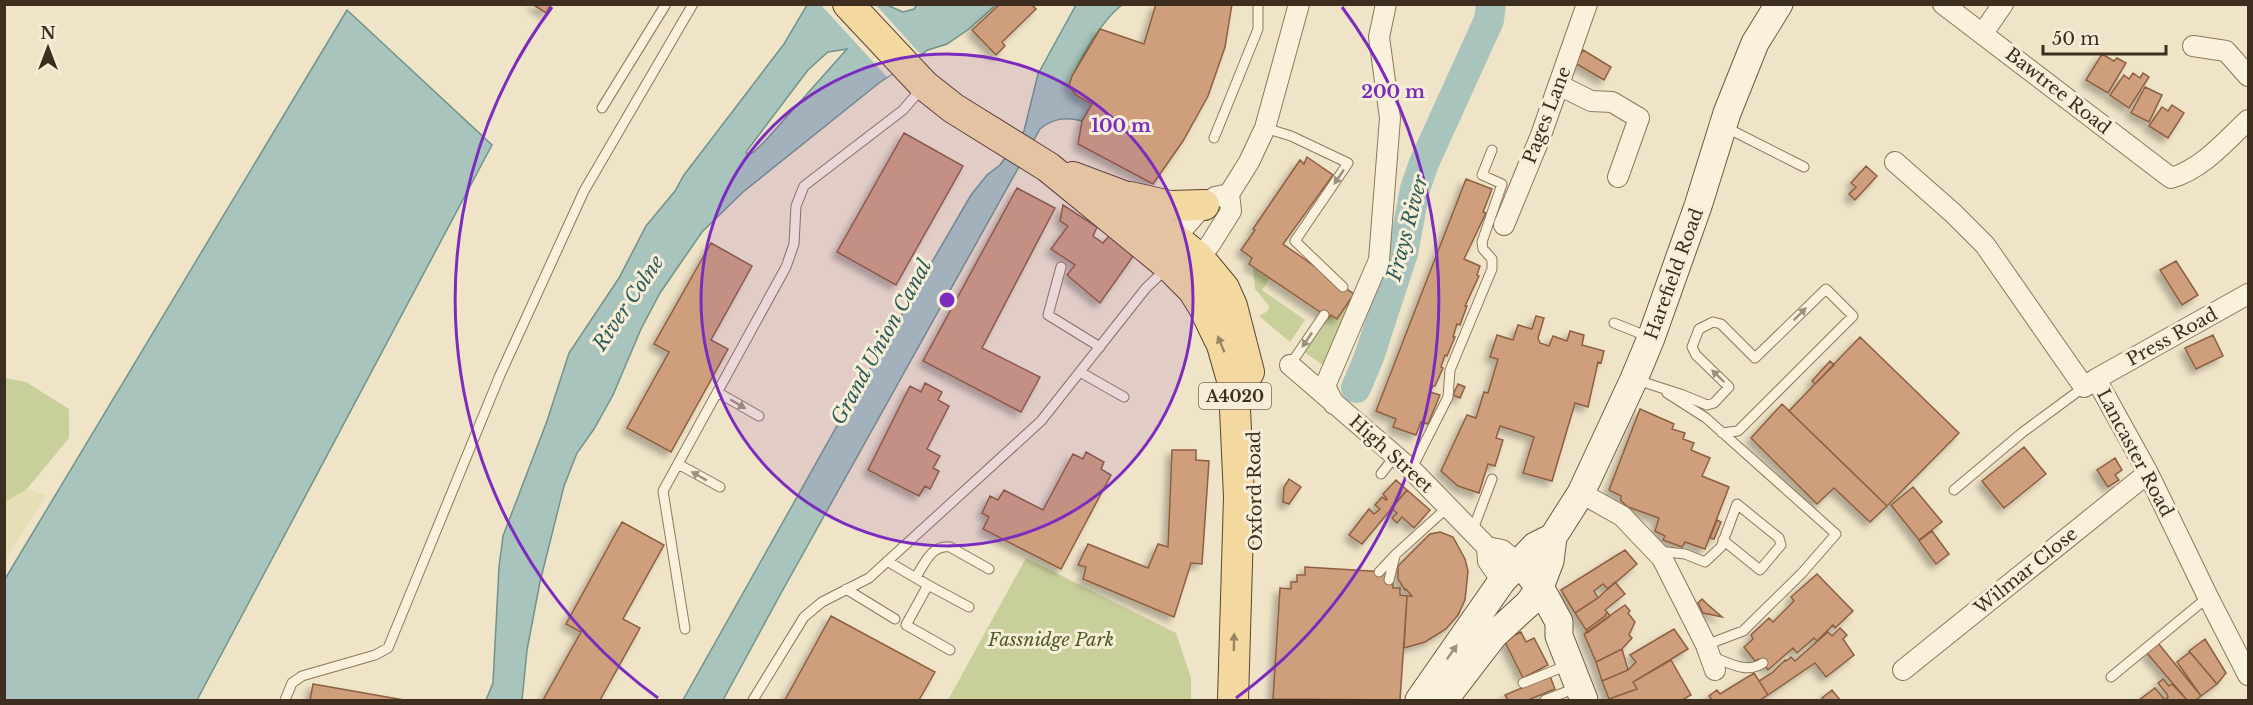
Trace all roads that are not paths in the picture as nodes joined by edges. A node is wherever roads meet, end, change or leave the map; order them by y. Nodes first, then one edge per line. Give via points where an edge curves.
1 (666, 4) edge
2 (693, 4) edge
3 (848, 4) edge
4 (1258, 4) edge
5 (1299, 4) edge
6 (1386, 4) edge
7 (1587, 4) edge
8 (1779, 4) edge
9 (1943, 4) edge
10 (2003, 4) edge
11 (1983, 33) junction
12 (2193, 46) dead end
13 (2248, 76) edge
14 (916, 77) junction
15 (1559, 85) junction
16 (602, 108) dead end
17 (2248, 120) edge
18 (1723, 126) junction
19 (1265, 128) junction
20 (1214, 138) dead end
21 (1492, 150) dead end
22 (1895, 162) dead end
23 (1048, 167) junction
24 (1804, 167) dead end
25 (1618, 177) dead end
26 (1121, 195) junction
27 (1217, 200) junction
28 (1504, 225) dead end
29 (1171, 253) junction
30 (1199, 258) junction
31 (1061, 267) dead end
32 (1343, 287) dead end
33 (2248, 294) edge
34 (1324, 315) dead end
35 (1614, 323) dead end
36 (1651, 338) junction
37 (1100, 347) junction
38 (1290, 365) joint
39 (1080, 372) junction
40 (1634, 379) junction
41 (2090, 383) junction
42 (1663, 390) junction
43 (717, 392) junction
44 (1124, 397) dead end
45 (1334, 404) junction
46 (759, 416) dead end
47 (1722, 433) junction
48 (1395, 456) junction
49 (678, 464) junction
50 (1411, 470) junction
51 (2148, 473) junction
52 (1381, 474) dead end
53 (1492, 479) dead end
54 (720, 488) dead end
55 (1954, 490) dead end
56 (1581, 493) junction
57 (1448, 507) junction
58 (1472, 532) junction
59 (1553, 537) junction
60 (1723, 540) junction
61 (1654, 551) junction
62 (1396, 554) junction
63 (887, 561) junction
64 (989, 569) dead end
65 (1379, 572) dead end
66 (1510, 572) junction
67 (916, 577) junction
68 (1389, 580) dead end
69 (928, 585) junction
70 (1540, 587) junction
71 (846, 589) junction
72 (2208, 597) junction
73 (969, 608) dead end
74 (1519, 611) junction
75 (895, 619) dead end
76 (685, 629) dead end
77 (1558, 636) junction
78 (950, 650) dead end
79 (1711, 657) junction
80 (1763, 663) dead end
81 (1903, 670) dead end
82 (2248, 675) edge
83 (2111, 677) dead end
84 (1523, 683) dead end
85 (1577, 684) edge
86 (285, 700) edge
87 (753, 700) edge
88 (1233, 700) edge
89 (1253, 700) edge
90 (1419, 700) edge
91 (1444, 700) edge
92 (1545, 700) edge

1 - 16 lane
2 - 86 lane via 584,191 500,375 388,648 302,676 292,683
3 - 14 main road, A4020
4 - 20 lane via 1258,29
5 - 19 street
6 - 45 street via 1379,37 1390,118 1379,260 1325,386
7 - 15 street, Pages Lane
8 - 18 main road, Harefield Road via 1755,43
9 - 11 street, Bawtree Road
10 - 11 street
11 - 17 street, Bawtree Road via 2171,178 2207,158
12 - 13 street via 2226,51
14 - 23 main road, Oxford Road / A4020 via 975,122
14 - 43 lane via 903,111 804,186 796,206 794,244 786,267
15 - 25 street via 1592,101 1612,102 1639,118
15 - 28 street, Pages Lane
18 - 24 lane
18 - 36 main road, Harefield Road
19 - 27 street via 1249,162
19 -> 32 lane via 1348,163 1295,242
21 - 50 lane via 1482,175 1502,184 1482,242 1492,259 1492,268 1450,370 1448,397
22 - 41 street, Lancaster Road via 1985,245
23 - 26 main road, Oxford Road / A4020
23 - 29 main road, Oxford Road / A4020
26 - 27 main road via 1170,206
26 - 29 main road, Oxford Road / A4020 via 1164,228
27 - 29 street
27 - 30 street via 1231,211
29 - 30 main road, Oxford Road / A4020
29 - 37 lane
88 -> 29 main road, Oxford Road / A4020 via 1239,497 1234,387 1222,345
30 - 89 main road, Oxford Road / A4020 via 1224,288 1232,306 1248,360 1253,397 1257,488
31 - 37 lane via 1048,315
33 - 41 street, Press Road
34 -> 38 lane
35 - 36 lane
36 - 40 main road, Harefield Road
37 - 39 lane
38 - 45 street, High Street
39 - 44 lane
39 - 63 lane via 1041,421
40 - 42 lane
40 - 56 main road, Harefield Road
41 - 51 street, Lancaster Road
41 - 55 lane
42 - 47 lane
42 -> 47 lane via 1707,405 1714,402 1729,387 1695,355 1692,347 1699,329 1713,322 1721,324 1755,358 1826,289 1853,316 1738,431
43 -> 46 lane
43 - 49 lane
45 - 48 street, High Street
47 - 79 lane via 1836,534 1802,573
48 - 50 street, High Street
48 - 52 lane
54 -> 49 lane
49 - 76 lane via 663,491
50 - 57 street, High Street
51 - 72 street, Lancaster Road
51 - 81 street, Wilmar Close
53 - 58 lane
56 - 59 main road, Harefield Road
56 - 61 street via 1622,516
57 - 58 street, High Street
57 - 62 lane
58 - 66 street, High Street via 1488,547 1502,550
59 - 66 main road, Harefield Road via 1535,546
59 - 70 main road, Harefield Road via 1550,561
60 - 60 lane via 1760,570 1781,545 1779,538 1737,504
60 - 61 lane via 1705,562 1685,554
61 - 79 street via 1662,558
62 - 65 lane
62 - 68 lane
63 - 67 lane
63 - 71 lane via 869,578
64 - 67 lane via 943,547 931,553
66 - 70 main road
90 -> 66 main road, Harefield Road
67 - 69 lane
69 - 73 lane
69 - 78 lane via 906,625
70 - 74 main road, Harefield Road
70 - 77 main road via 1559,622
71 - 75 lane
71 - 87 lane via 804,617
72 - 82 street, Lancaster Road
72 - 83 lane
74 - 77 main road
74 - 91 main road, Harefield Road via 1494,635
77 - 85 main road
79 - 80 lane via 1748,669
84 - 85 lane
85 - 92 lane

